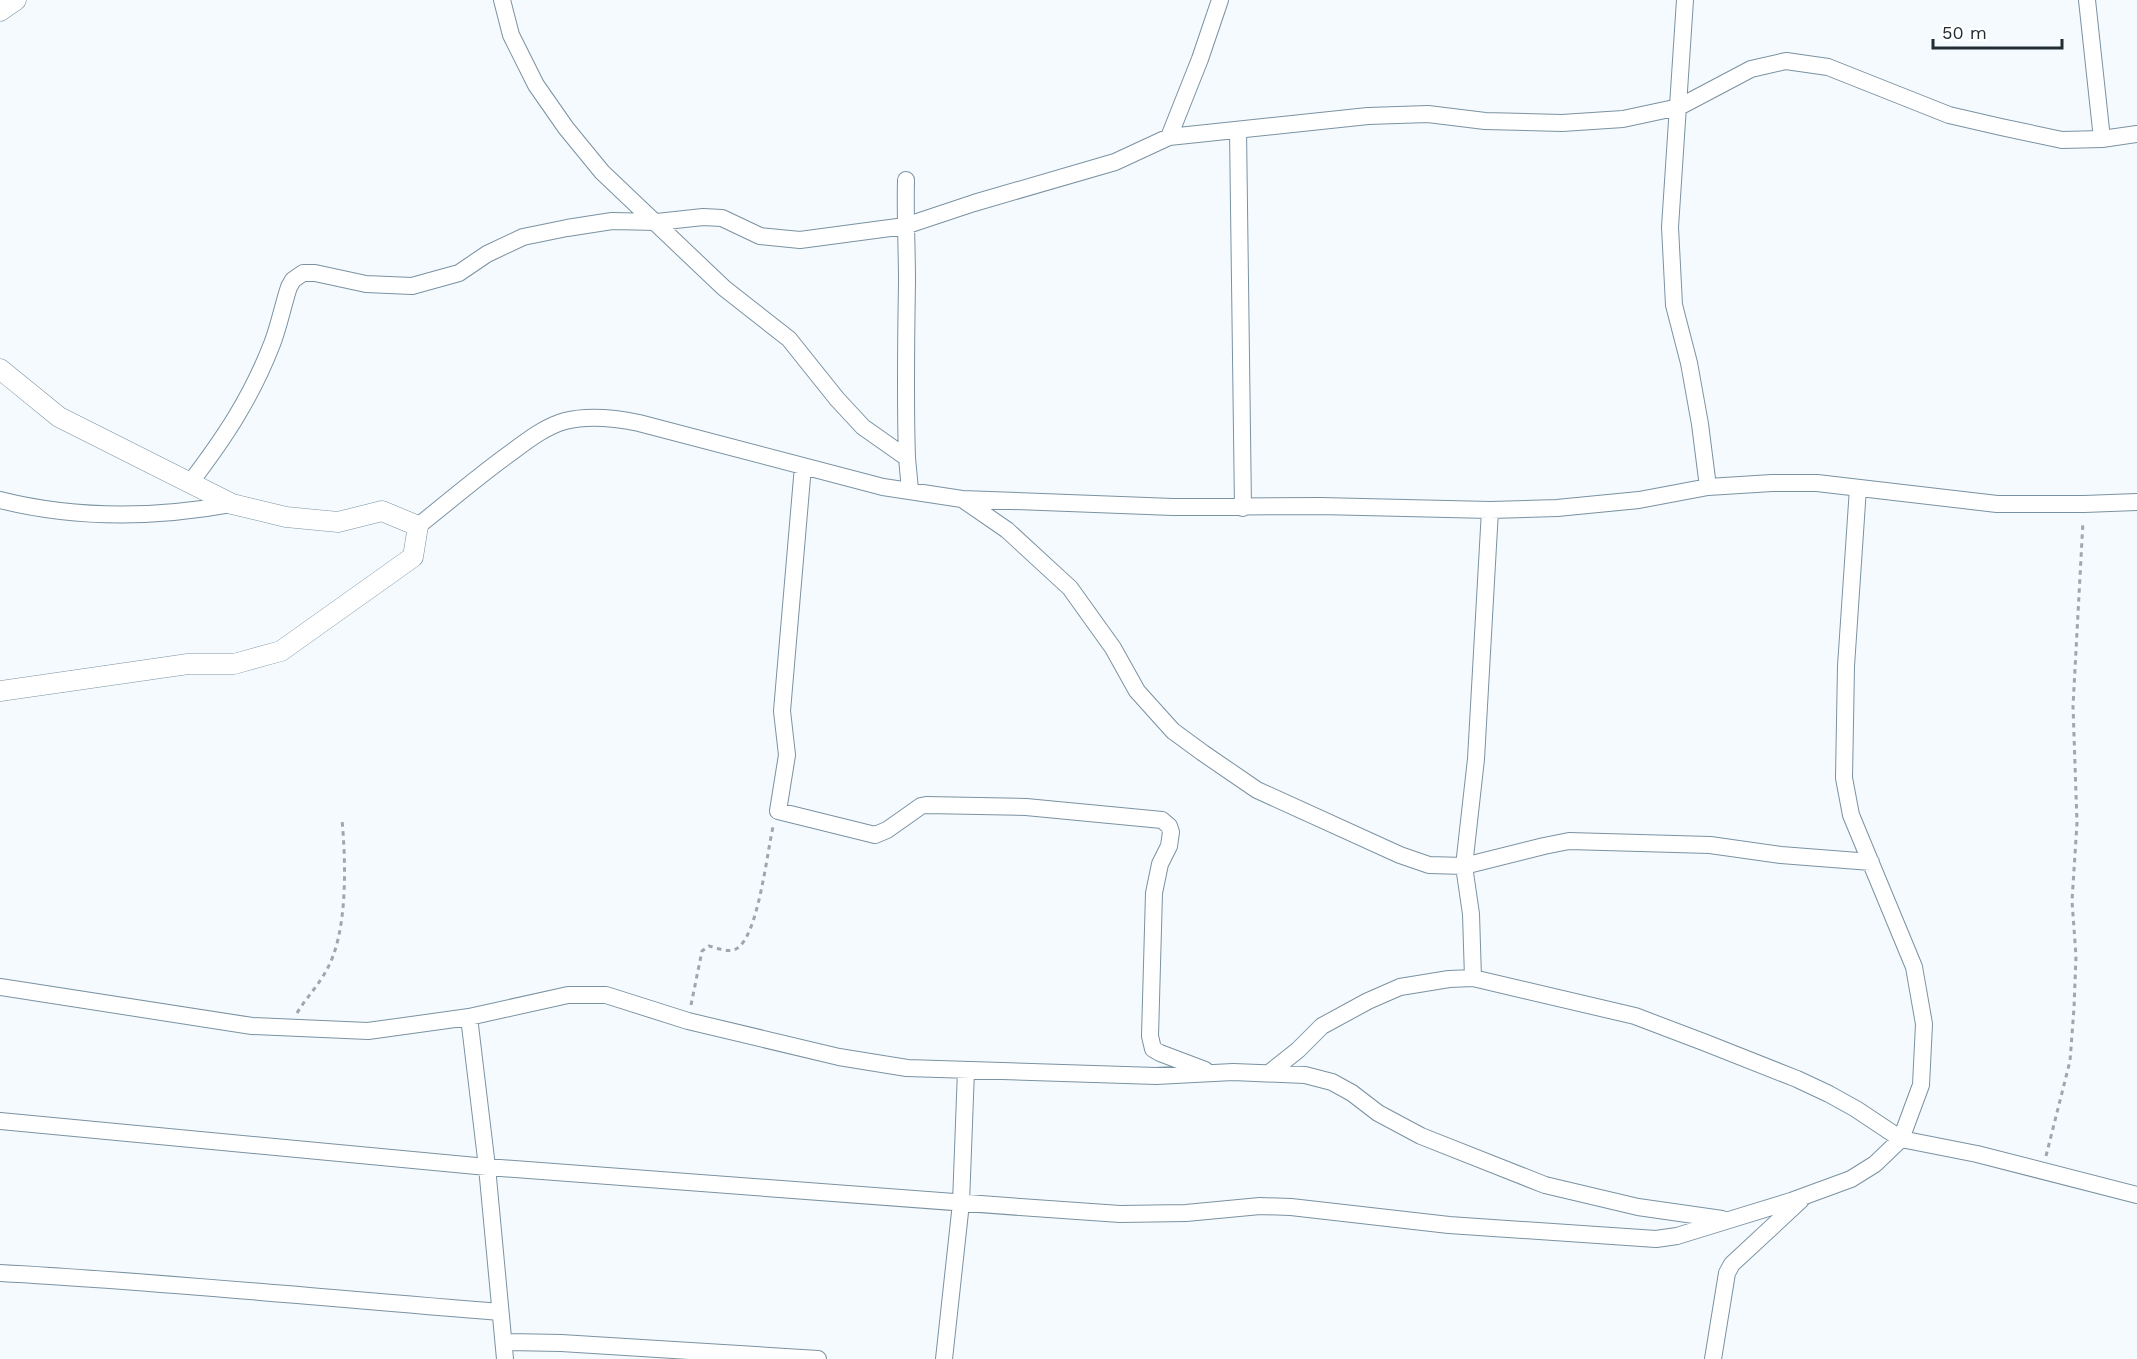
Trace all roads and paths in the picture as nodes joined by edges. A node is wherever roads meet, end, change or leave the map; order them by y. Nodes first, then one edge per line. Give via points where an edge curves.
1 (16, 0) edge
2 (502, 0) edge
3 (1220, 0) edge
4 (1685, 0) edge
5 (2086, 0) edge
6 (0, 11) edge
7 (1679, 107) junction
8 (1238, 130) junction
9 (2137, 134) edge
10 (1169, 137) junction
11 (2102, 139) junction
12 (906, 180) dead end
13 (657, 222) junction
14 (904, 226) junction
15 (0, 369) edge
16 (908, 458) junction
17 (803, 466) junction
18 (190, 483) junction
19 (1708, 487) junction
20 (1857, 488) junction
21 (910, 490) junction
22 (962, 499) junction
23 (0, 500) edge
24 (2137, 502) edge
25 (232, 504) junction
26 (2084, 504) junction
27 (1244, 508) junction
28 (1490, 510) junction
29 (418, 526) junction
30 (0, 691) edge
31 (778, 811) junction
32 (342, 820) dead end
33 (1871, 861) junction
34 (1464, 866) junction
35 (1473, 978) junction
36 (0, 987) edge
37 (469, 1017) junction
38 (688, 1021) junction
39 (288, 1027) junction
40 (966, 1070) junction
41 (1269, 1073) junction
42 (1214, 1074) junction
43 (0, 1121) edge
44 (1901, 1139) junction
45 (487, 1167) junction
46 (2042, 1170) junction
47 (2137, 1195) edge
48 (1806, 1196) junction
49 (962, 1203) junction
50 (1729, 1220) junction
51 (0, 1273) edge
52 (500, 1312) junction
53 (504, 1351) edge
54 (818, 1359) edge
55 (944, 1359) edge
56 (1713, 1359) edge

1 - 6 street
2 - 13 street via 511,35 536,85 566,128 602,172
3 - 10 street
4 - 7 street
5 - 11 street
7 - 8 street via 1623,119 1562,123 1485,121 1428,114 1368,116
7 - 11 street via 1751,69 1786,61 1828,67 1949,115 2062,140
7 - 19 street via 1670,226 1674,305 1691,373
8 - 10 street
8 - 27 street
9 - 11 street
10 - 14 street via 1115,162
12 - 14 street
13 - 14 street via 722,218 760,236 800,240
13 - 16 street via 724,288 789,339 863,427
13 - 18 street via 612,221 523,237 459,273 412,286 366,284 303,273 289,286 273,342 245,403 222,442
14 - 16 street
15 - 18 street via 59,417
16 - 21 street
17 - 21 street
17 - 29 street via 616,418 578,419 539,433
17 - 31 street via 782,711 787,755
18 - 25 street
19 - 20 street via 1817,483
19 - 28 street via 1639,500
20 - 26 street via 1997,504
20 - 33 street via 1846,666 1844,778 1851,815
21 - 22 street
22 - 27 street
22 - 34 street via 1007,530 1071,588 1137,691 1173,731 1195,748 1257,790 1400,855 1429,865
23 - 25 street via 113,515 190,512
24 - 26 street
25 - 29 street via 286,517 338,522 382,511
26 - 46 path via 2073,706 2078,823 2072,901 2074,1008 2070,1060
27 - 28 street
28 - 34 street via 1476,759
29 - 30 street via 413,557 281,651 234,664 188,664
31 - 38 path via 747,939 734,950 709,946 702,951
31 - 42 street via 875,835 926,805 1026,807 1162,820 1171,832 1154,894 1150,1036 1153,1049
32 - 39 path via 343,894 335,951 327,970
33 - 34 street via 1710,845 1569,841
33 - 44 street via 1914,967 1924,1024 1921,1085
34 - 35 street via 1471,914
35 - 41 street via 1400,987 1368,1001 1322,1026
35 - 44 street via 1635,1016 1706,1042 1829,1094
36 - 39 street via 252,1026
37 - 38 street via 586,994 606,995
37 - 39 street via 368,1031
37 - 45 street
38 - 40 street via 839,1057 907,1068
40 - 42 street
40 - 49 street
41 - 42 street
41 - 50 street via 1305,1075 1332,1082 1421,1136 1545,1185 1638,1208
43 - 45 street
44 - 46 street
44 - 48 street via 1875,1164 1851,1179
45 - 49 street
45 - 52 street
46 - 47 street
48 - 50 street
48 - 56 street via 1732,1264 1727,1273
49 - 50 street via 1120,1214 1291,1207 1449,1225 1656,1239
49 - 55 street
51 - 52 street
52 - 53 street
53 - 54 street via 561,1342

